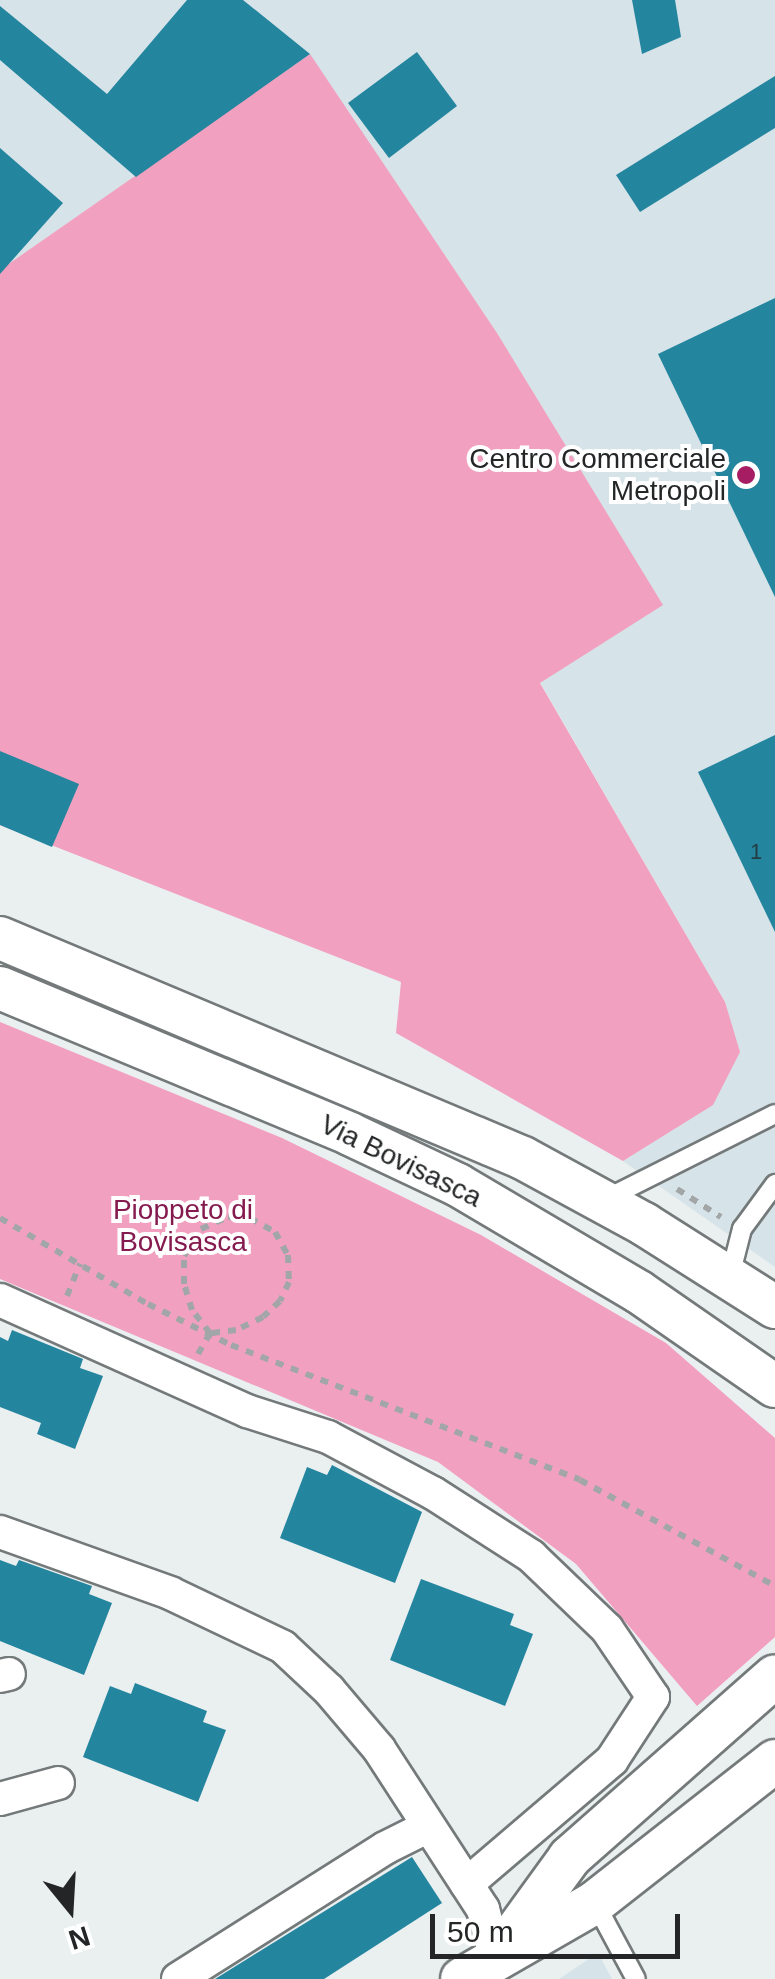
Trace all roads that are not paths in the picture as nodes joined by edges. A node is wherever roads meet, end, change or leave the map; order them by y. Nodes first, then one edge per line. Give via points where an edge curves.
1 (0, 938) edge
2 (0, 988) edge
3 (775, 1114) edge
4 (775, 1184) edge
5 (603, 1201) junction
6 (730, 1276) junction
7 (0, 1300) edge
8 (775, 1307) edge
9 (770, 1385) edge
10 (0, 1532) edge
11 (775, 1676) edge
12 (775, 1761) edge
13 (58, 1783) dead end
14 (0, 1799) edge
15 (428, 1827) junction
16 (468, 1884) junction
17 (594, 1902) junction
18 (479, 1969) edge
19 (178, 1979) edge
20 (636, 1979) edge

1 - 5 street, Via Bovisasca via 456,1128
2 - 9 street, Via Bovisasca via 338,1128 458,1186 586,1260
3 - 5 lane
4 - 6 lane via 742,1229
5 - 6 street, Via Bovisasca
6 - 8 street, Via Bovisasca
7 - 16 street via 248,1411 328,1437 433,1493 531,1556 607,1629 653,1697 612,1760
10 - 15 street via 170,1593 283,1647 379,1749
11 - 18 street via 570,1857
12 - 17 street
13 - 14 street
15 - 16 street
15 - 19 street
16 - 18 street via 483,1909
17 - 18 street
17 - 20 lane

